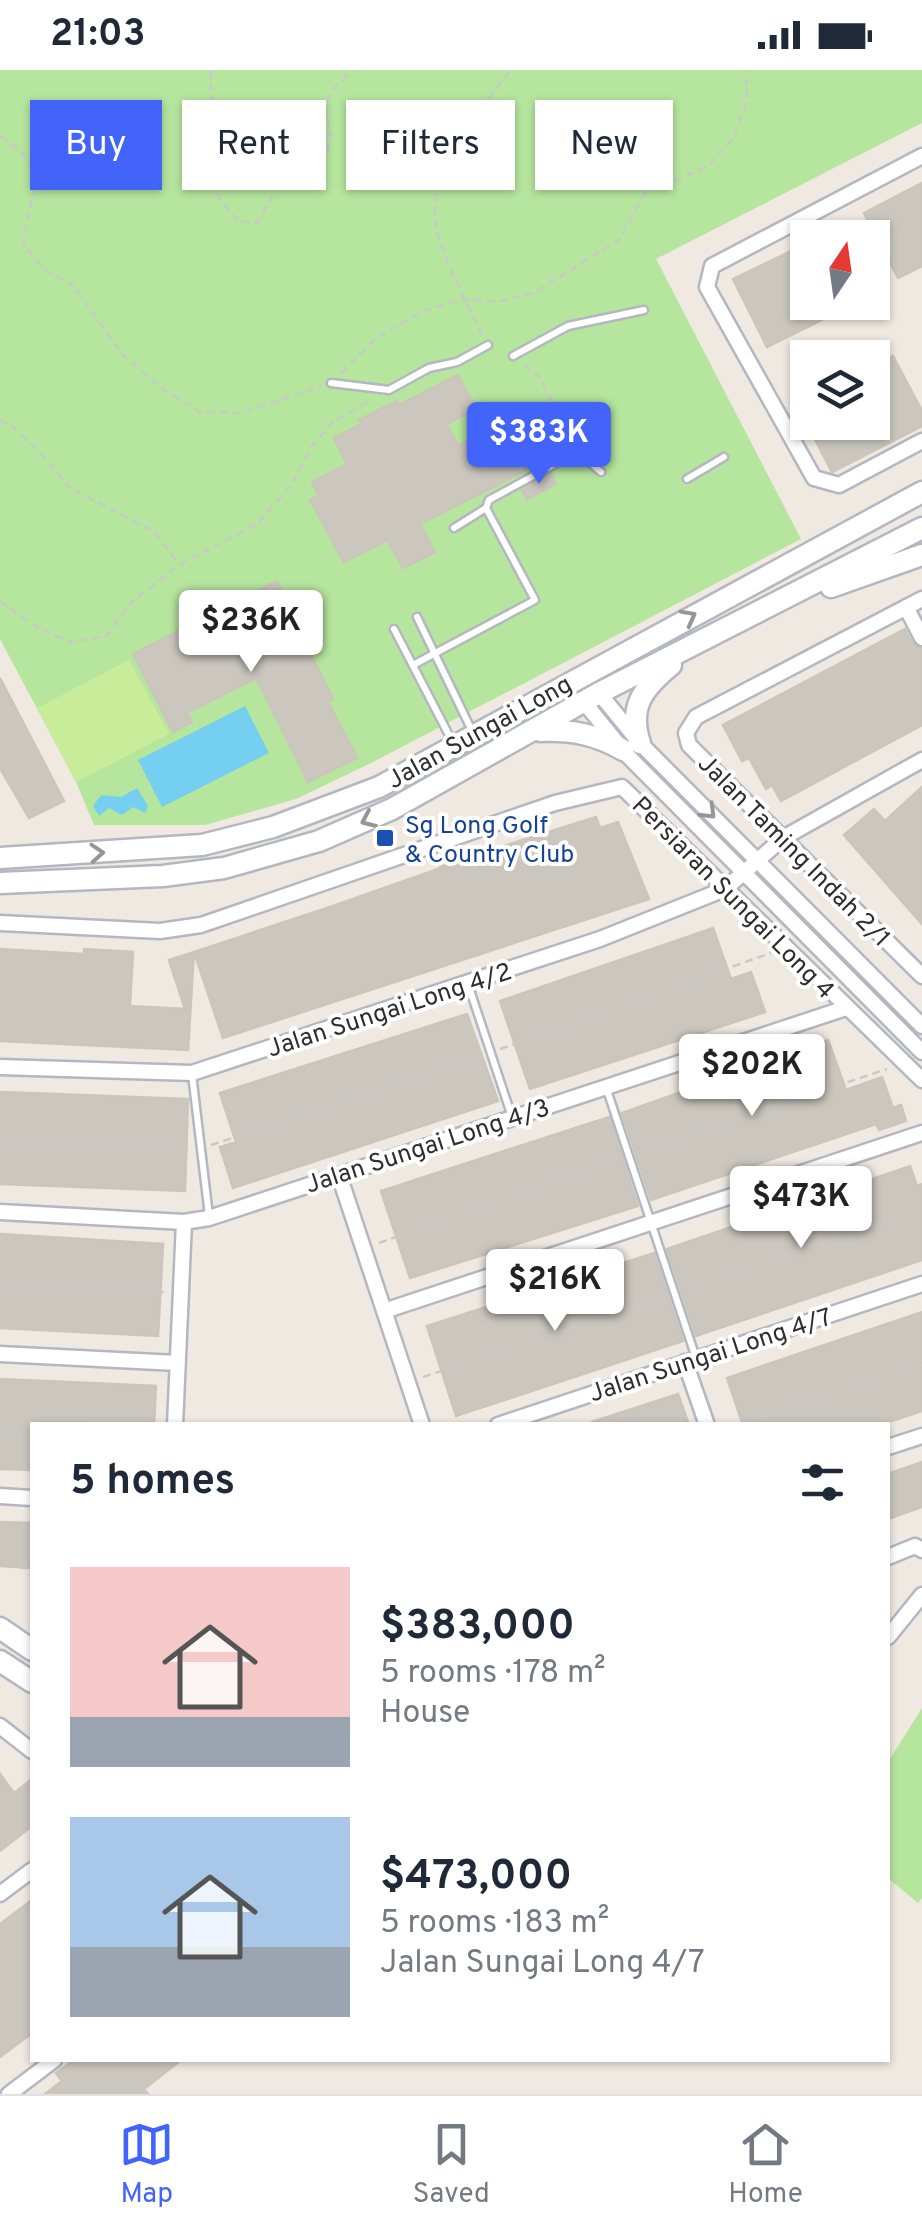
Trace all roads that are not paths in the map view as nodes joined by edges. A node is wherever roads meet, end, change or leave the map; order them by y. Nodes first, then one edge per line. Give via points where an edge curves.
1 (922, 156) edge
2 (644, 310) dead end
3 (488, 345) road end
4 (513, 356) road end
5 (331, 382) road end
6 (922, 441) edge
7 (724, 457) dead end
8 (601, 472) dead end
9 (687, 479) dead end
10 (922, 492) edge
11 (486, 508) junction
12 (454, 528) dead end
13 (922, 528) edge
14 (922, 555) edge
15 (922, 599) edge
16 (906, 607) junction
17 (762, 611) junction
18 (417, 617) dead end
19 (394, 629) dead end
20 (922, 638) edge
21 (692, 648) junction
22 (435, 653) junction
23 (413, 665) junction
24 (583, 692) junction
25 (534, 731) junction
26 (467, 745) junction
27 (632, 747) junction
28 (496, 752) junction
29 (922, 760) edge
30 (454, 775) junction
31 (783, 838) junction
32 (0, 858) edge
33 (756, 860) junction
34 (742, 872) junction
35 (0, 883) edge
36 (726, 889) junction
37 (0, 923) edge
38 (922, 976) edge
39 (468, 983) junction
40 (846, 1008) junction
41 (922, 1026) edge
42 (922, 1052) edge
43 (0, 1067) edge
44 (192, 1073) junction
45 (922, 1080) edge
46 (605, 1086) junction
47 (512, 1117) junction
48 (922, 1133) edge
49 (339, 1174) junction
50 (0, 1212) edge
51 (209, 1218) junction
52 (184, 1222) junction
53 (652, 1224) junction
54 (922, 1284) edge
55 (384, 1311) junction
56 (0, 1354) edge
57 (691, 1360) junction
58 (177, 1363) junction
59 (175, 1422) edge
60 (421, 1422) edge
61 (507, 1422) edge
62 (707, 1422) edge
63 (922, 1436) edge
64 (890, 1446) edge
65 (0, 1496) edge
66 (30, 1498) edge
67 (922, 1550) edge
68 (890, 1555) edge
69 (922, 1595) edge
70 (895, 1618) edge
71 (0, 1628) edge
72 (29, 1645) edge
73 (0, 1661) edge
74 (29, 1675) edge
75 (0, 1726) edge
76 (30, 1749) edge
77 (30, 1872) edge
78 (0, 1894) edge
79 (51, 2062) edge
80 (9, 2094) edge

1 - 6 street via 712,266 707,287 814,478 838,485
2 - 4 lane via 568,326
3 - 5 lane via 389,390
7 - 9 lane
8 - 11 lane via 577,452 489,500
24 -> 10 street, Jalan Sungai Long via 603,663
11 - 12 lane
11 - 22 lane via 535,600
13 - 17 street, Jalan Sungai Long
14 - 17 street
15 - 16 street
16 - 20 street
16 - 31 street, Jalan Taming Indah 2/1 via 696,718 686,733 689,745
17 - 21 street, Jalan Sungai Long
18 - 22 lane
19 - 23 lane
21 - 24 street, Jalan Sungai Long
21 - 27 street via 638,700
22 - 23 lane
22 - 26 lane
23 - 26 lane
24 - 25 street, Jalan Sungai Long
24 - 26 street, Jalan Sungai Long
24 - 27 street
25 - 27 street via 572,730
25 - 28 street, Jalan Sungai Long
26 - 28 street
26 - 30 street
32 -> 26 street, Jalan Sungai Long via 238,836 379,786
27 -> 33 street
27 - 34 street
28 - 30 street, Jalan Sungai Long
29 - 31 street, Jalan Sungai Long 4/2
30 -> 35 street, Jalan Sungai Long via 319,841 224,868
31 - 33 street, Jalan Sungai Long 4/2
31 - 38 street, Jalan Taming Indah 2/1
33 - 34 street, Jalan Sungai Long 4/2
33 - 41 street
34 - 36 street, Jalan Sungai Long 4/2
34 - 42 street
36 - 37 street, Persiaran Sungai Long 4 via 630,792 612,788 201,925 160,931
36 - 39 street, Jalan Sungai Long 4/2
36 - 40 street, Persiaran Sungai Long 4
39 - 44 street, Jalan Sungai Long 4/2
39 - 47 lane
40 - 45 street, Persiaran Sungai Long 4
40 - 46 street, Jalan Sungai Long 4/3
43 - 44 street, Jalan Sungai Long 4/2
44 - 51 lane
46 - 47 street, Jalan Sungai Long 4/3
46 - 53 lane
47 - 49 street, Jalan Sungai Long 4/3
48 - 53 street
49 - 51 street, Jalan Sungai Long 4/3
49 - 55 street
50 - 52 street, Jalan Sungai Long 4/3
51 - 52 street, Jalan Sungai Long 4/3
52 - 58 street
53 - 55 street
53 - 57 lane
54 - 57 street, Jalan Sungai Long 4/7
55 - 60 street
56 - 58 street
57 - 61 street, Jalan Sungai Long 4/7
57 - 62 street
58 - 59 street
63 - 64 street
65 - 66 street
67 - 68 street via 915,1546
69 - 70 street
71 - 72 street
73 - 74 street
75 - 76 street
77 - 78 street
79 - 80 street

